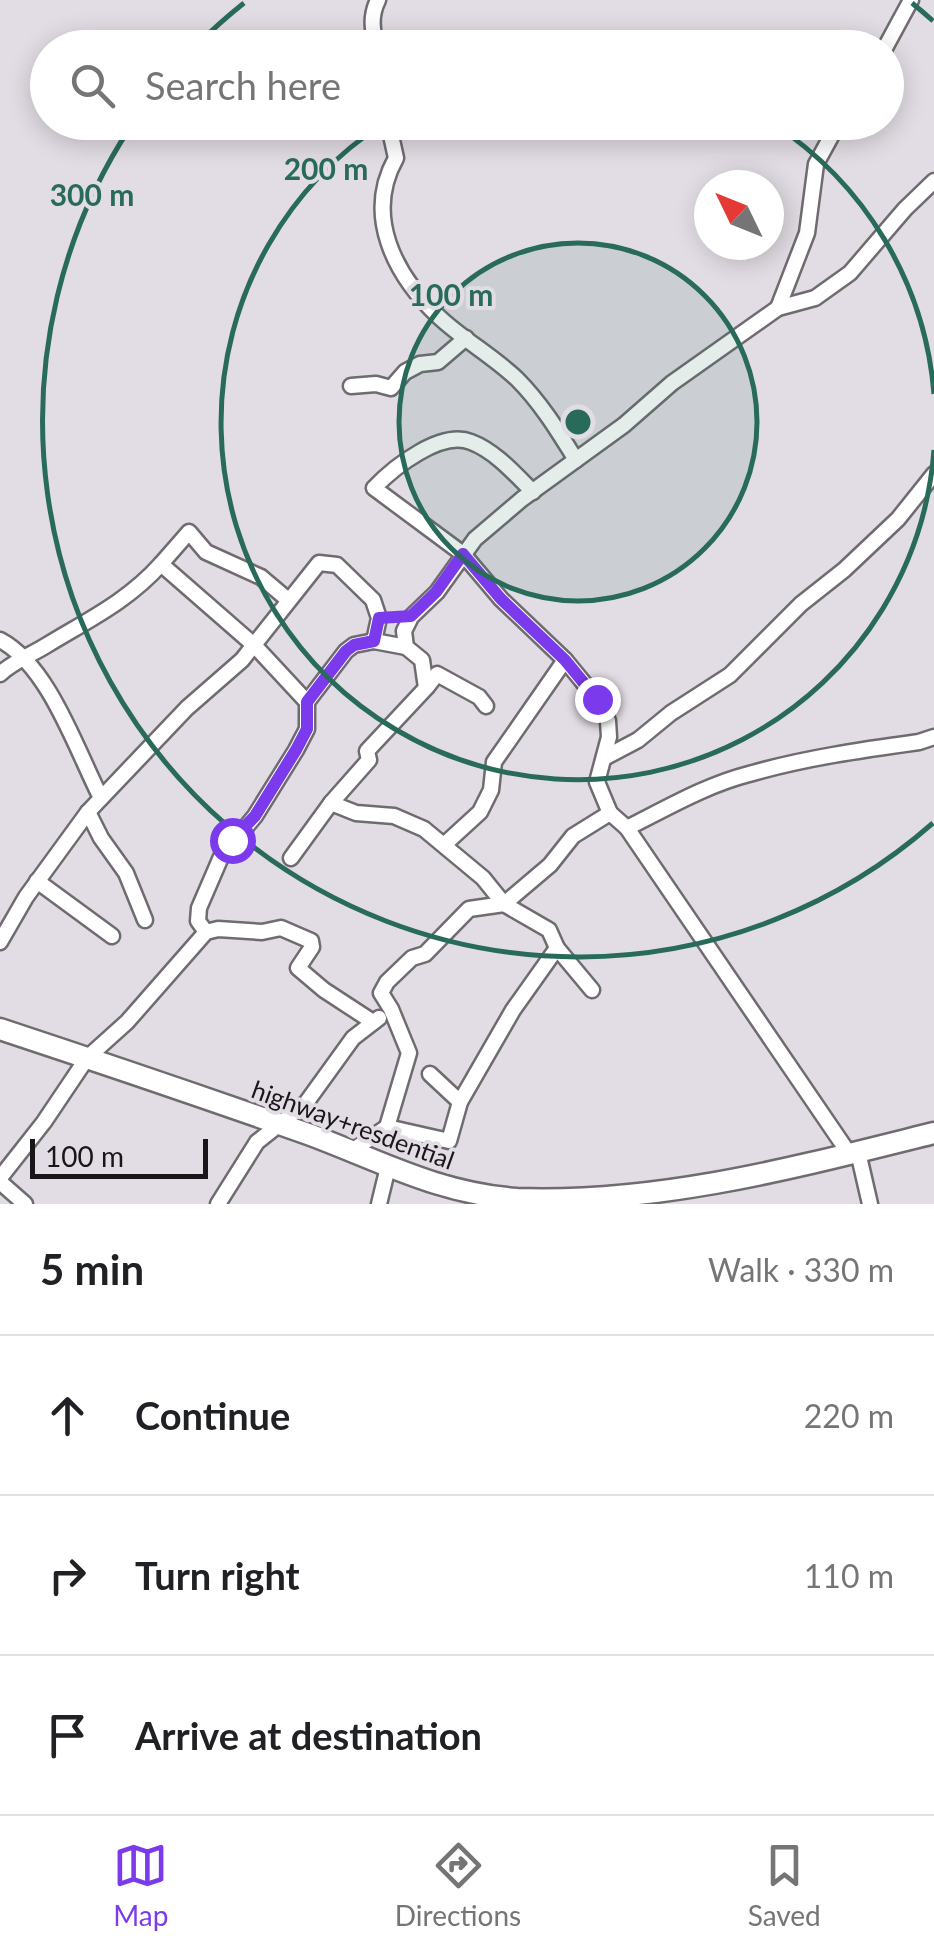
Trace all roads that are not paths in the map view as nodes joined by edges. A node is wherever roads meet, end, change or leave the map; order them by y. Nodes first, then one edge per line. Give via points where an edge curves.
1 (911, 0) edge
2 (374, 3) edge
3 (373, 30) edge
4 (895, 30) edge
5 (392, 140) edge
6 (829, 140) edge
7 (934, 181) edge
8 (778, 308) junction
9 (466, 338) junction
10 (350, 386) dead end
11 (576, 460) junction
12 (934, 474) edge
13 (533, 492) junction
14 (463, 554) junction
15 (161, 564) junction
16 (287, 600) junction
17 (411, 616) junction
18 (379, 618) junction
19 (0, 640) edge
20 (374, 641) junction
21 (254, 646) junction
22 (406, 648) junction
23 (24, 656) junction
24 (565, 660) junction
25 (0, 674) edge
26 (426, 688) junction
27 (307, 702) junction
28 (486, 706) dead end
29 (934, 737) edge
30 (604, 758) junction
31 (597, 782) junction
32 (101, 798) junction
33 (331, 803) junction
34 (88, 812) junction
35 (610, 813) junction
36 (589, 824) junction
37 (628, 828) junction
38 (445, 844) junction
39 (291, 858) dead end
40 (37, 881) junction
41 (504, 904) junction
42 (145, 920) dead end
43 (206, 932) junction
44 (112, 936) dead end
45 (0, 942) edge
46 (557, 948) junction
47 (592, 990) dead end
48 (392, 1010) junction
49 (373, 1022) junction
50 (0, 1030) edge
51 (87, 1058) junction
52 (430, 1074) dead end
53 (460, 1102) junction
54 (279, 1124) junction
55 (387, 1128) junction
56 (934, 1134) edge
57 (353, 1150) junction
58 (854, 1154) junction
59 (388, 1167) junction
60 (0, 1180) edge
61 (647, 1200) edge
62 (381, 1203) edge
63 (24, 1204) edge
64 (218, 1204) edge
65 (870, 1204) edge

1 - 4 street
2 - 3 street
5 - 9 street via 396,158 380,202 391,250 438,316
6 - 8 street via 816,164 810,221
7 - 8 street via 850,273 815,298
8 - 11 street
9 - 10 street via 438,362 405,372 392,388
9 - 11 street via 534,397
11 - 13 street
12 - 30 street via 886,530 730,675
13 - 14 street
13 - 14 street via 468,440 428,448 374,488
14 - 17 street
14 - 24 street
15 - 16 street via 189,532 206,552 261,577
15 - 21 street
15 - 23 street via 107,612
16 - 18 street via 320,563 337,566 373,600
16 - 21 street
17 - 18 street
17 - 22 street
18 - 20 street
19 - 23 street
20 - 22 street
20 - 27 street via 346,651
21 - 27 street
21 - 32 street
22 - 26 street via 422,660
23 - 25 street
23 - 32 street
24 - 30 street via 608,721
24 - 38 street via 494,762 480,812
26 - 28 street via 437,674
26 - 33 street via 392,721
27 - 43 street via 307,729 296,750 214,870 198,922
29 - 37 street via 748,774
30 - 31 street
31 - 35 street
31 - 36 street
32 - 34 street
33 - 38 street via 394,816
33 - 39 street
34 - 40 street
34 - 42 street via 126,873
35 - 36 street
35 - 37 street
36 - 41 street
37 - 58 street
38 - 41 street
40 - 44 street
40 - 45 street
41 - 46 street via 549,930
41 - 48 street via 469,910 425,954 412,958 381,994
43 - 49 street via 280,928 311,941 298,968
43 - 51 street
46 - 47 street
46 - 53 street
48 - 49 street
48 - 55 street via 409,1054
49 - 54 street via 353,1038 306,1103
50 - 51 highway, highway+resdential
51 - 54 highway, highway+resdential
51 - 60 street
52 - 53 street
53 - 55 street via 450,1141
54 - 57 highway, highway+resdential
54 - 64 street via 256,1142
55 - 57 street
56 - 58 highway, highway+resdential
57 - 59 highway, highway+resdential
58 - 61 highway, highway+resdential
58 - 65 street
59 - 61 highway, highway+resdential via 428,1183 514,1199
59 - 62 street
60 - 63 street

